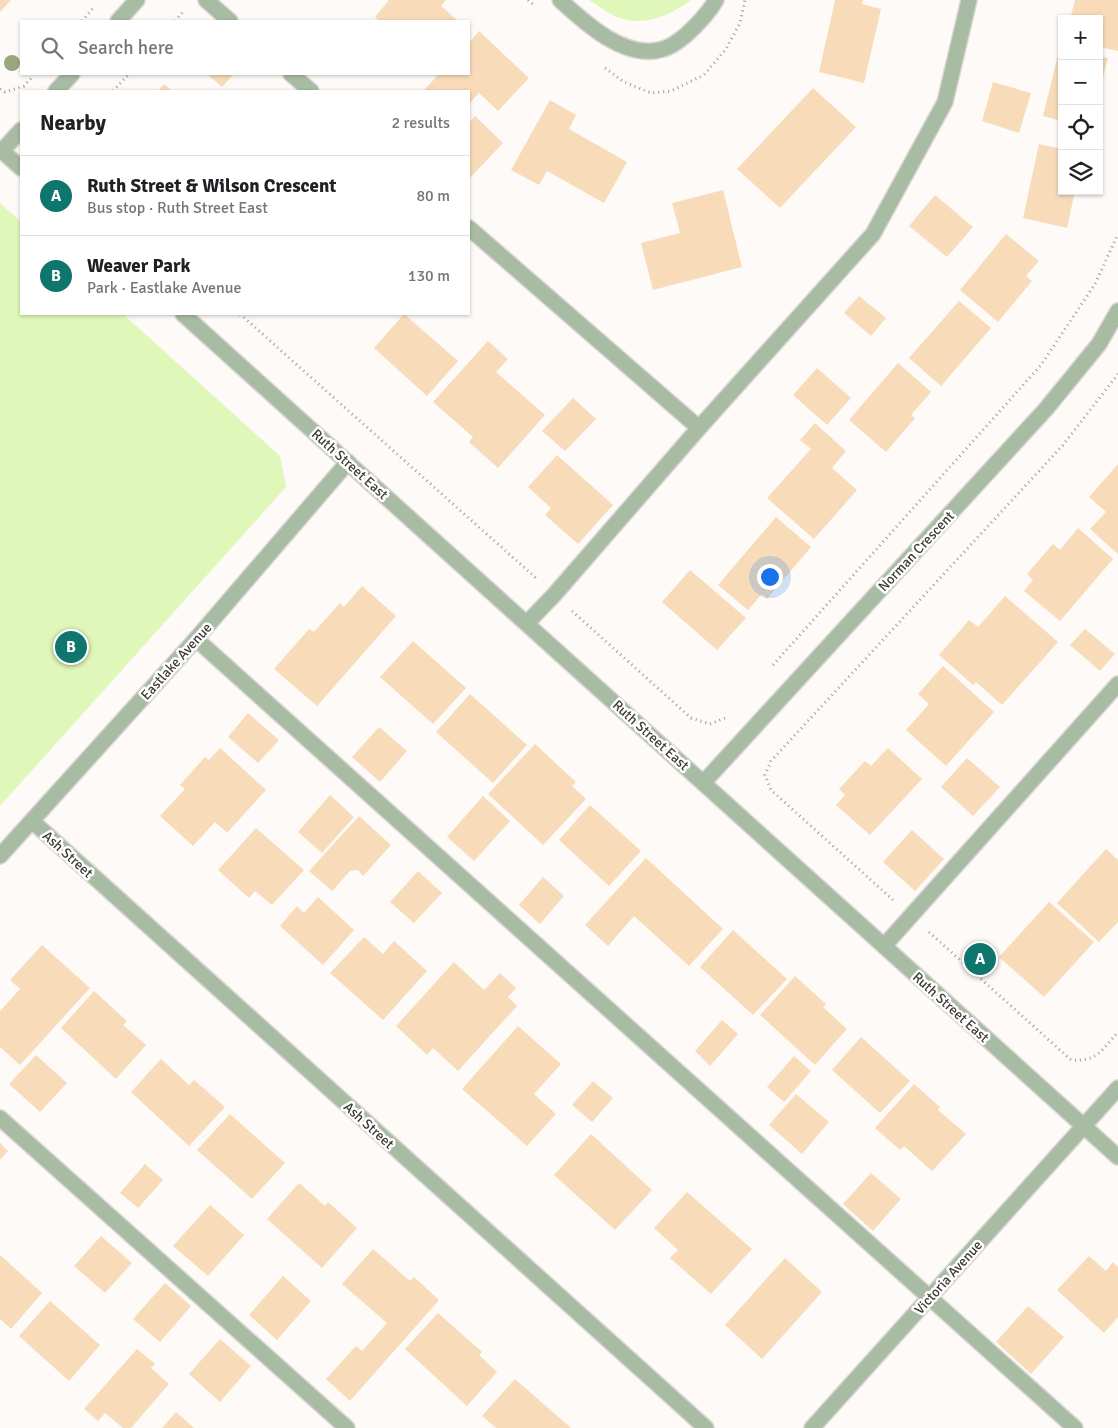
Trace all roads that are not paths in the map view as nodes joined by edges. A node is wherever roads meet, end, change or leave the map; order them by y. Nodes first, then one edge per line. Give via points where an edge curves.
1 (137, 0) edge
2 (206, 0) edge
3 (560, 0) edge
4 (716, 0) edge
5 (969, 0) edge
6 (119, 20) edge
7 (229, 20) edge
8 (71, 75) edge
9 (292, 75) edge
10 (57, 90) edge
11 (310, 90) edge
12 (20, 131) edge
13 (1, 150) edge
14 (20, 167) edge
15 (470, 229) edge
16 (1118, 312) edge
17 (184, 315) edge
18 (699, 428) junction
19 (348, 462) junction
20 (527, 623) junction
21 (196, 639) junction
22 (1118, 684) edge
23 (704, 782) junction
24 (32, 821) junction
25 (0, 856) edge
26 (884, 946) junction
27 (1118, 1088) edge
28 (0, 1118) edge
29 (1084, 1126) junction
30 (1118, 1157) edge
31 (931, 1297) junction
32 (347, 1428) edge
33 (706, 1428) edge
34 (812, 1428) edge
35 (1075, 1428) edge

1 - 6 street
2 - 7 street
3 - 4 street via 590,27 612,41 650,51 664,49 680,40 699,23
5 - 18 street via 945,102 873,234
8 - 10 street
9 - 11 street
12 - 13 street
13 - 14 street
15 - 18 street
16 - 23 street, Norman Crescent via 1099,344 1046,409
17 - 19 street, Ruth Street East
18 - 20 street
19 - 20 street, Ruth Street East
19 - 21 street, Eastlake Avenue
20 - 23 street, Ruth Street East
21 - 24 street, Eastlake Avenue
21 - 31 street
22 - 26 street
23 - 26 street, Ruth Street East
24 - 25 street, Eastlake Avenue
24 - 33 street, Ash Street
26 - 29 street, Ruth Street East
27 - 29 street, Victoria Avenue
28 - 32 street
29 - 30 street, Ruth Street East
29 - 31 street, Victoria Avenue
31 - 34 street, Victoria Avenue
31 - 35 street

